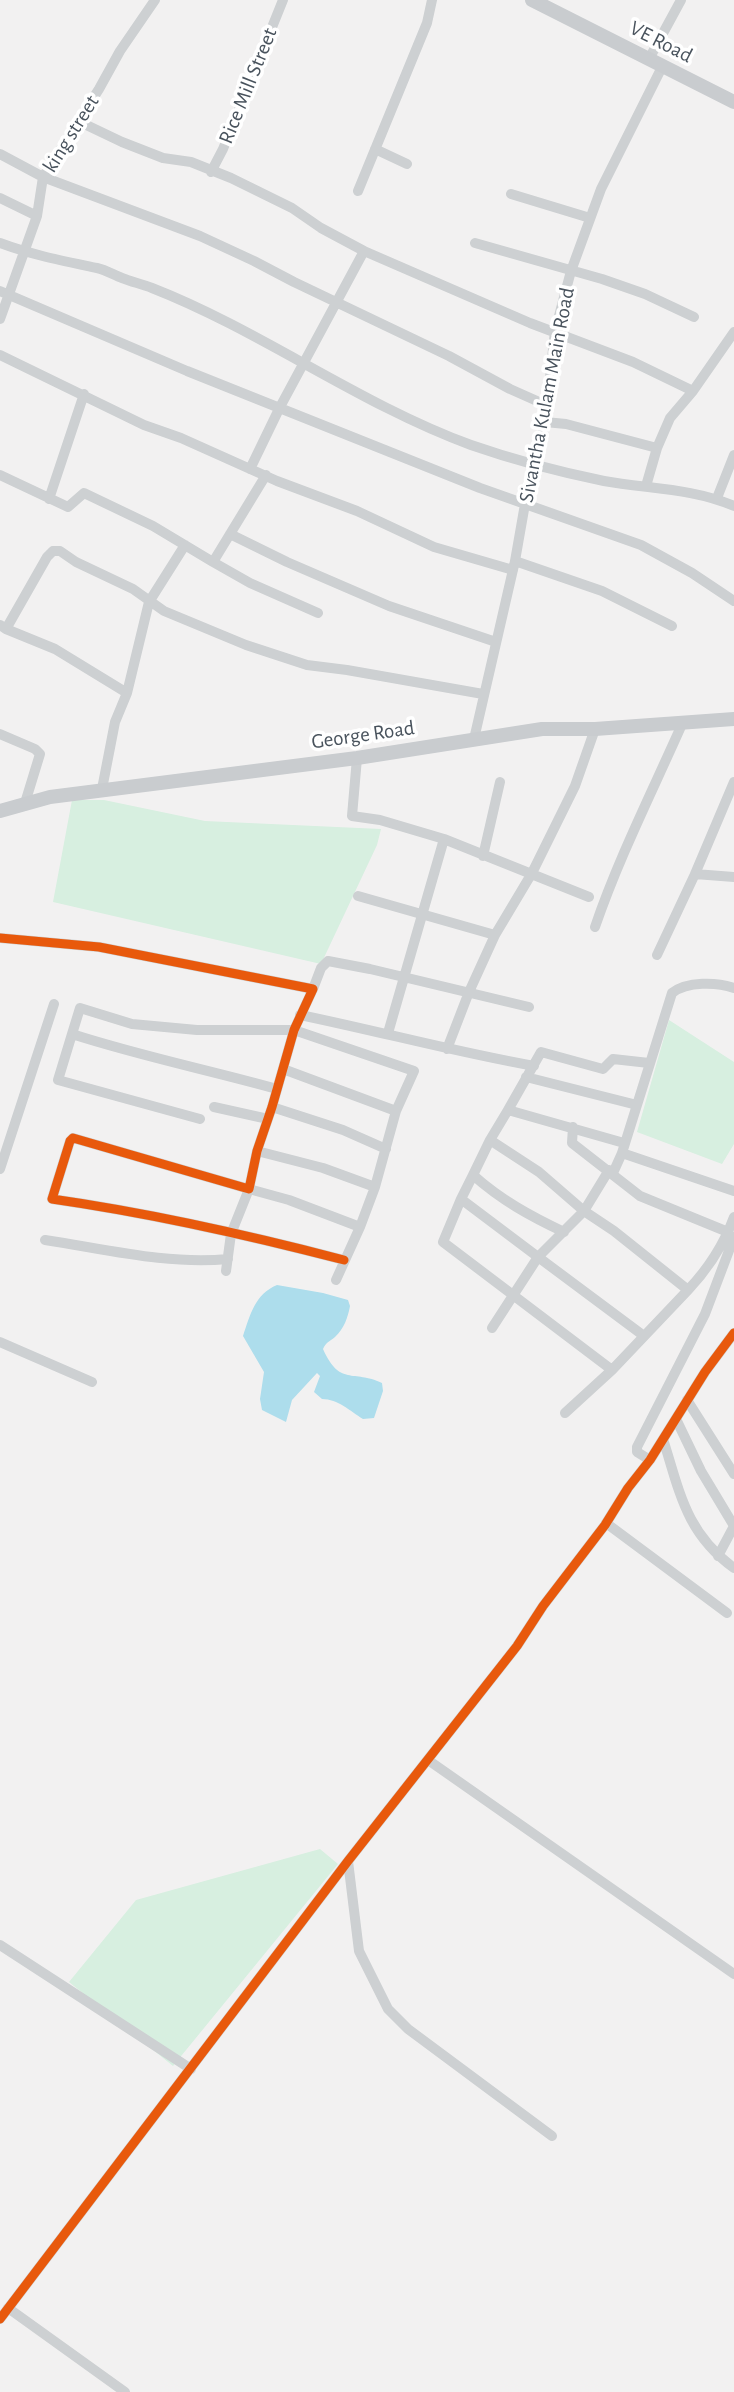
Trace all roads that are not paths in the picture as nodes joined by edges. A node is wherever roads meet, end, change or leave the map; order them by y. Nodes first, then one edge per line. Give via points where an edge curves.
1 (155, 0) edge
2 (283, 0) edge
3 (432, 0) edge
4 (532, 0) edge
5 (681, 0) edge
6 (656, 62) junction
7 (734, 102) edge
8 (78, 121) junction
9 (375, 149) junction
10 (0, 154) edge
11 (407, 164) dead end
12 (211, 172) junction
13 (43, 177) junction
14 (358, 191) dead end
15 (511, 194) dead end
16 (0, 198) edge
17 (37, 216) junction
18 (590, 218) junction
19 (0, 243) edge
20 (475, 243) dead end
21 (364, 251) junction
22 (25, 253) junction
23 (571, 271) junction
24 (4, 293) edge
25 (338, 302) junction
26 (694, 317) dead end
27 (0, 319) edge
28 (555, 331) junction
29 (734, 332) edge
30 (0, 355) edge
31 (304, 364) junction
32 (693, 391) junction
33 (84, 394) junction
34 (546, 405) junction
35 (280, 407) junction
36 (545, 422) junction
37 (657, 448) junction
38 (734, 455) edge
39 (537, 465) junction
40 (250, 469) junction
41 (0, 475) edge
42 (266, 475) junction
43 (646, 486) junction
44 (717, 498) junction
45 (49, 499) junction
46 (525, 504) junction
47 (734, 506) edge
48 (230, 534) junction
49 (185, 545) junction
50 (213, 562) junction
51 (514, 565) junction
52 (734, 601) edge
53 (149, 602) junction
54 (318, 613) dead end
55 (672, 626) dead end
56 (3, 627) edge
57 (496, 642) junction
58 (127, 693) junction
59 (483, 694) junction
60 (734, 719) edge
61 (683, 722) junction
62 (595, 729) junction
63 (0, 734) edge
64 (474, 739) junction
65 (357, 758) junction
66 (500, 782) dead end
67 (734, 782) edge
68 (102, 789) junction
69 (25, 803) junction
70 (0, 811) edge
71 (444, 839) junction
72 (483, 856) junction
73 (533, 873) junction
74 (695, 874) junction
75 (734, 877) edge
76 (358, 895) dead end
77 (589, 897) dead end
78 (423, 914) junction
79 (595, 927) dead end
80 (495, 936) junction
81 (0, 938) edge
82 (657, 955) dead end
83 (405, 977) junction
84 (734, 988) edge
85 (313, 989) junction
86 (469, 992) junction
87 (54, 1004) dead end
88 (529, 1007) dead end
89 (300, 1015) junction
90 (294, 1031) junction
91 (387, 1033) junction
92 (72, 1034) junction
93 (447, 1049) junction
94 (649, 1063) junction
95 (534, 1066) junction
96 (283, 1069) junction
97 (526, 1077) junction
98 (277, 1089) junction
99 (637, 1105) junction
100 (214, 1107) dead end
101 (272, 1107) junction
102 (508, 1110) junction
103 (396, 1111) junction
104 (200, 1119) dead end
105 (268, 1119) junction
106 (573, 1127) junction
107 (490, 1140) junction
108 (623, 1148) junction
109 (386, 1149) junction
110 (257, 1151) junction
111 (0, 1169) edge
112 (611, 1172) junction
113 (473, 1175) junction
114 (375, 1186) junction
115 (249, 1189) junction
116 (734, 1191) edge
117 (461, 1199) junction
118 (584, 1210) junction
119 (734, 1217) edge
120 (360, 1227) junction
121 (564, 1232) junction
122 (728, 1233) junction
123 (231, 1234) junction
124 (45, 1240) dead end
125 (538, 1257) junction
126 (344, 1260) junction
127 (335, 1280) dead end
128 (688, 1290) junction
129 (515, 1295) junction
130 (492, 1328) dead end
131 (734, 1333) edge
132 (644, 1336) junction
133 (0, 1342) edge
134 (612, 1370) junction
135 (92, 1382) dead end
136 (687, 1400) junction
137 (565, 1413) dead end
138 (676, 1419) junction
139 (663, 1439) junction
140 (650, 1460) junction
141 (733, 1469) edge
142 (606, 1523) junction
143 (718, 1556) junction
144 (734, 1568) edge
145 (727, 1613) dead end
146 (428, 1760) junction
147 (348, 1861) junction
148 (0, 1945) edge
149 (734, 1974) edge
150 (191, 2069) junction
151 (552, 2136) dead end
152 (8, 2308) junction
153 (0, 2319) edge
154 (125, 2392) edge

1 - 8 street, king street
2 - 12 street, Rice Mill Street
3 - 9 street
4 - 6 main road, VE Road
5 - 6 street, Sivantha Kulam Main Road
6 - 7 main road, VE Road
6 - 18 street, Sivantha Kulam Main Road
8 - 12 street via 163,158 191,162
8 - 13 street, king street
9 - 11 street
9 - 14 street
10 - 13 street
12 - 21 street via 292,208
13 - 17 street, king street
13 - 25 street via 200,236
15 - 18 street
16 - 17 street
17 - 22 street, king street
18 - 23 street, Sivantha Kulam Main Road
19 - 22 street
20 - 23 street
21 - 25 street
21 - 28 street
22 - 24 street, king street
22 - 31 street via 100,268 150,287 226,321
23 - 26 street via 645,294
23 - 28 street, Sivantha Kulam Main Road
24 - 27 street, king street
24 - 35 street
25 - 31 street
25 - 34 street
28 - 32 street
28 - 34 street, Sivantha Kulam Main Road
29 - 32 street
30 - 33 street
31 - 35 street
31 - 39 street via 435,431
32 - 37 street via 670,418
33 - 40 street via 144,425
33 - 45 street
34 - 36 street, Sivantha Kulam Main Road
35 - 40 street
35 - 46 street
36 - 37 street
36 - 39 street, Sivantha Kulam Main Road
37 - 43 street
38 - 44 street
39 - 43 street
39 - 46 street, Sivantha Kulam Main Road
40 - 42 street
41 - 45 street
42 - 48 street
42 - 51 street via 377,519 433,547
43 - 44 street
44 - 47 street
45 - 49 street via 68,507 84,493
46 - 51 street, Sivantha Kulam Main Road
46 - 52 street via 641,545
48 - 50 street
48 - 57 street via 389,606
49 - 50 street
49 - 53 street
50 - 54 street
51 - 55 street via 602,591
51 - 57 street, Sivantha Kulam Main Road
53 - 56 street via 133,589 52,551
53 - 58 street
53 - 59 street via 237,642 307,665
56 - 58 street via 55,649
57 - 59 street, Sivantha Kulam Main Road
58 - 68 street via 115,722
59 - 64 street, Sivantha Kulam Main Road
60 - 61 main road, George Road
61 - 62 main road, George Road
61 - 79 street via 611,880
62 - 64 main road, George Road via 542,729
62 - 73 street via 575,786
63 - 69 street via 40,754
64 - 65 main road, George Road
65 - 68 main road, George Road
65 - 71 street via 352,816
66 - 72 street
67 - 74 street
68 - 69 main road, George Road
69 - 70 main road, George Road
71 - 72 street
71 - 78 street
72 - 73 street
73 - 77 street
73 - 80 street
74 - 75 street
74 - 82 street
76 - 78 street
78 - 80 street
78 - 83 street
80 - 86 street
81 - 85 street via 99,947
83 - 85 street via 328,961
83 - 86 street
83 - 91 street
84 - 94 street via 699,985 672,993
85 - 89 street
86 - 88 street
86 - 93 street
87 - 111 street
89 - 90 street
89 - 91 street
90 - 92 street via 132,1024 80,1008
90 - 96 street
90 - 103 street via 414,1071
91 - 93 street
92 - 98 street
92 - 104 street via 58,1080
93 - 95 street
94 - 95 street via 613,1059 603,1069 541,1052
94 - 99 street
95 - 97 street
96 - 98 street
96 - 103 street
97 - 99 street
97 - 102 street
98 - 101 street
99 - 108 street
100 - 105 street
101 - 105 street
101 - 109 street
102 - 106 street
102 - 107 street
103 - 109 street
105 - 110 street
106 - 108 street
106 - 112 street via 572,1143
107 - 113 street
107 - 118 street via 539,1172
108 - 112 street
108 - 116 street
109 - 114 street
110 - 114 street
110 - 115 street
112 - 118 street
112 - 122 street via 640,1196
113 - 117 street
113 - 121 street via 516,1208
114 - 120 street
115 - 120 street
115 - 123 street
115 - 123 street via 70,1141 52,1199
117 - 125 street
117 - 129 street via 443,1242
118 - 121 street
118 - 128 street
119 - 122 street
120 - 126 street
121 - 125 street
122 - 128 street via 704,1274
122 - 140 street via 733,1240 705,1314 637,1447 637,1452
123 - 124 street via 227,1265
123 - 126 street
125 - 129 street
125 - 132 street
126 - 127 street
128 - 132 street
129 - 130 street
129 - 134 street
131 - 136 street
132 - 134 street
133 - 135 street
134 - 137 street
136 - 138 street
136 - 141 street
138 - 139 street
138 - 143 street via 734,1526
139 - 140 street
139 - 143 street via 690,1521
140 - 142 street
142 - 145 street
142 - 146 street
143 - 144 street
146 - 147 street
146 - 149 street
147 - 150 street
147 - 151 street via 359,1951 388,2009 408,2029
148 - 150 street
150 - 152 street
152 - 153 street
152 - 154 street

